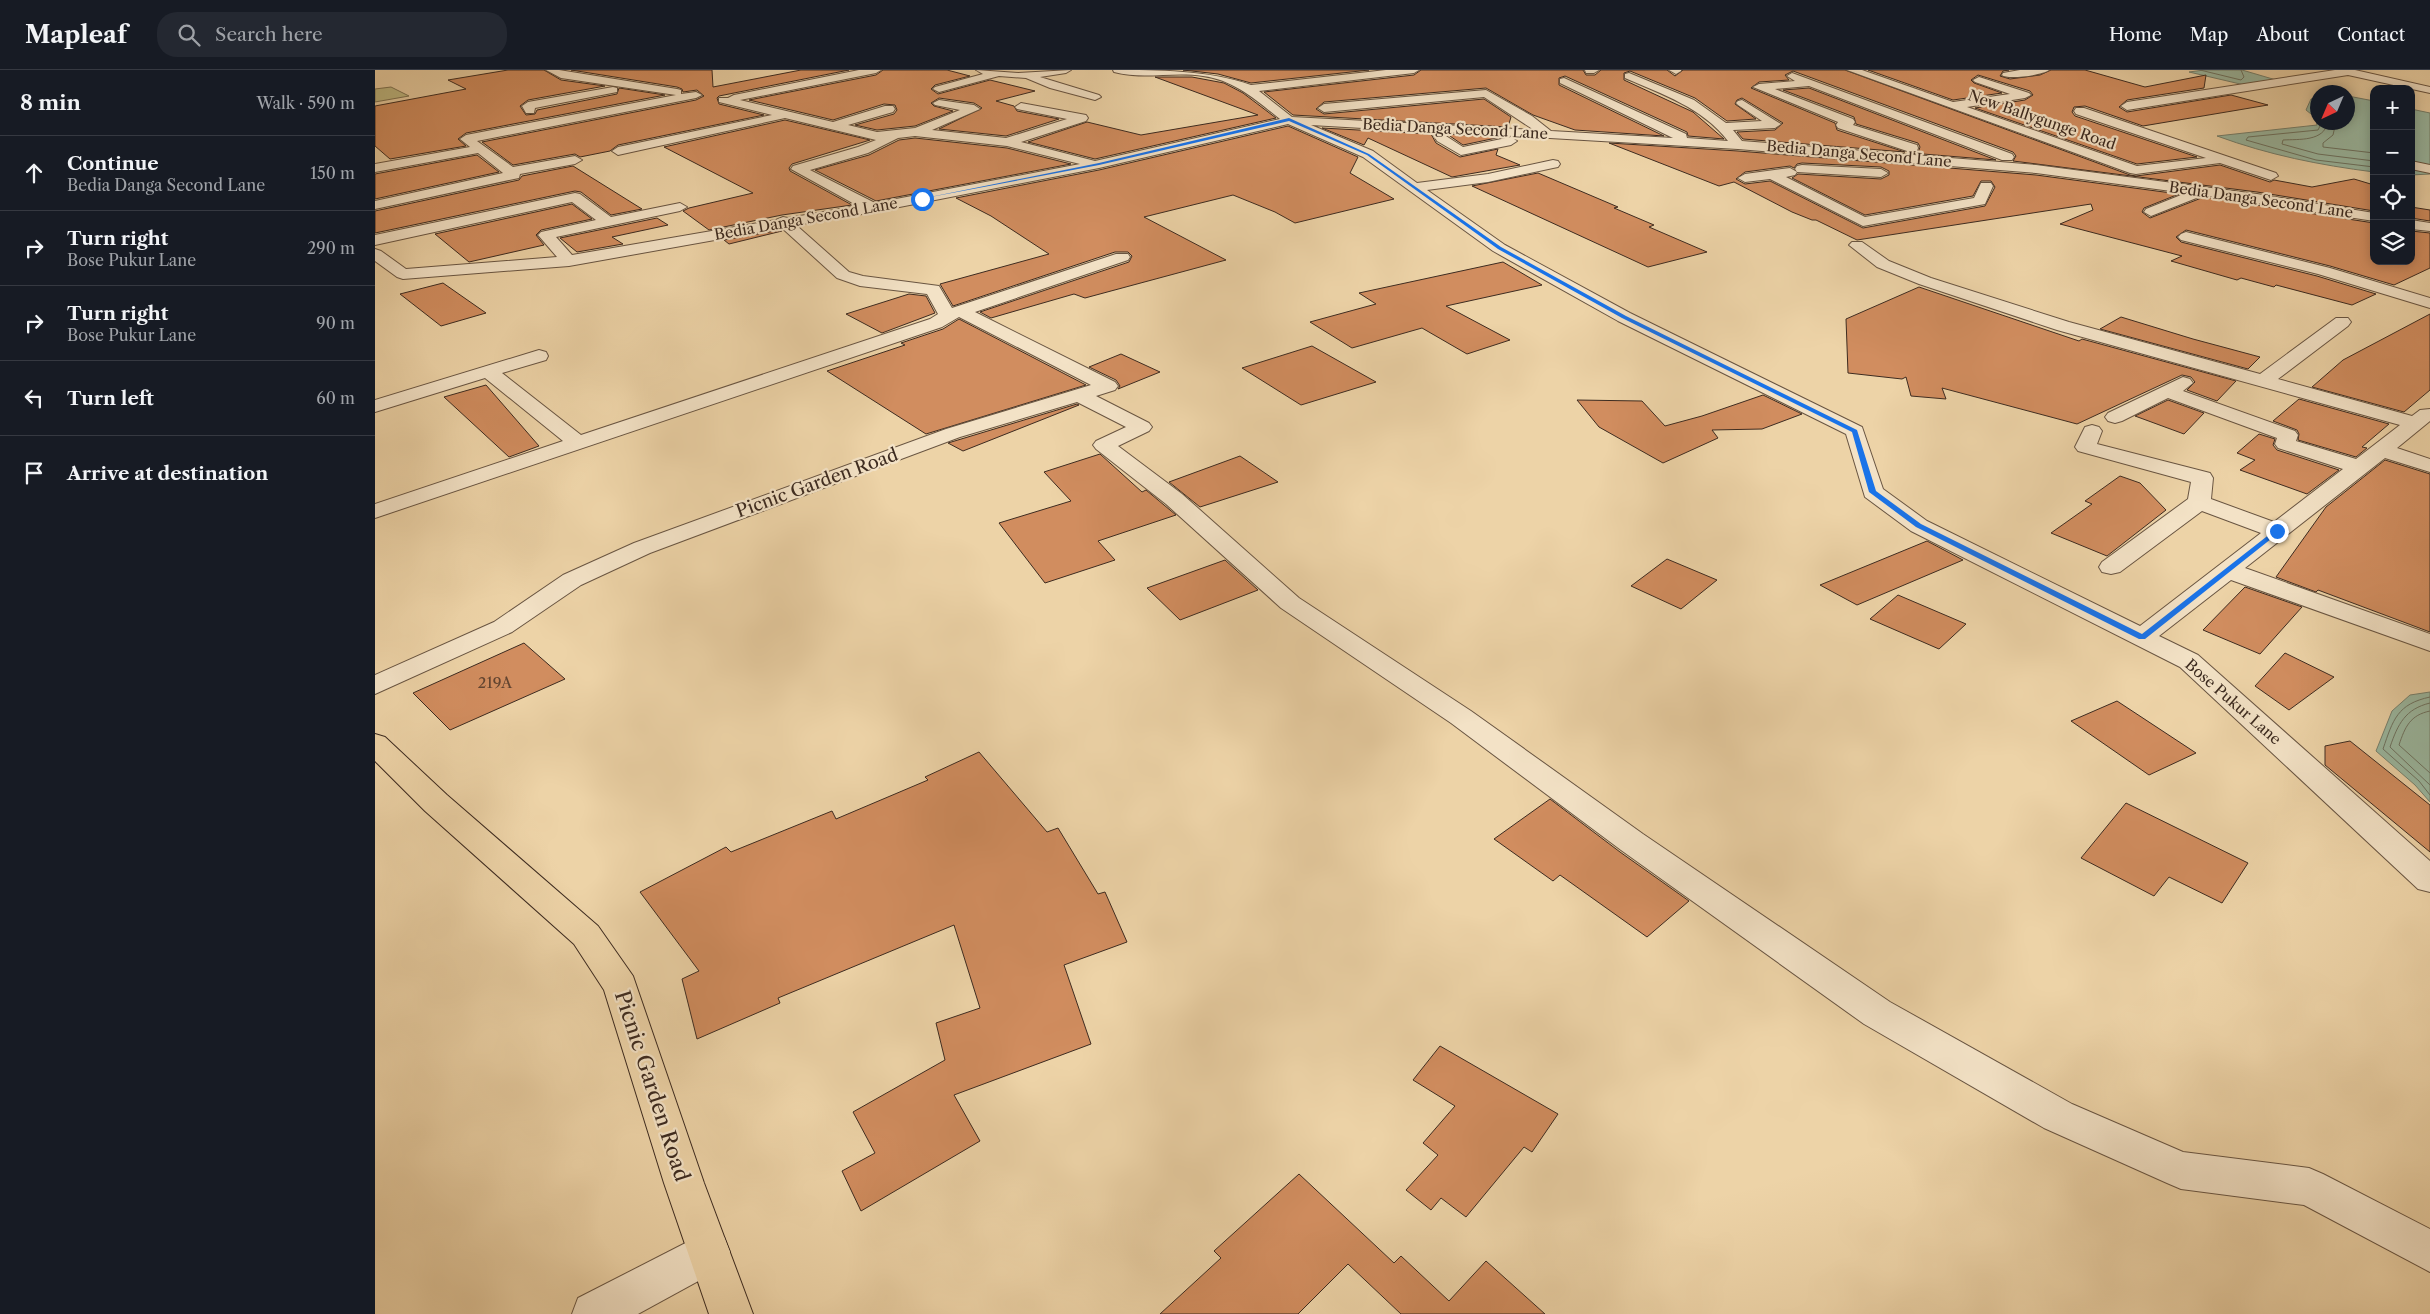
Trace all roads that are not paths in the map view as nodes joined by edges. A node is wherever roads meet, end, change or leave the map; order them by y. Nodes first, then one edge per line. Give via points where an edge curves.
1 (551, 70) edge
2 (876, 70) edge
3 (981, 70) edge
4 (1066, 70) edge
5 (1118, 70) edge
6 (1414, 70) edge
7 (1852, 70) edge
8 (2044, 70) edge
9 (1205, 71) edge
10 (2344, 71) edge
11 (2401, 72) dead end
12 (1786, 73) dead end
13 (998, 74) junction
14 (1027, 75) junction
15 (2007, 75) dead end
16 (1629, 76) dead end
17 (2378, 78) junction
18 (1979, 80) dead end
19 (1564, 81) dead end
20 (1809, 83) junction
21 (633, 86) junction
22 (939, 88) dead end
23 (1249, 88) junction
24 (2430, 90) edge
25 (2216, 92) junction
26 (710, 97) junction
27 (1095, 97) dead end
28 (2249, 101) dead end
29 (939, 103) dead end
30 (1742, 103) dead end
31 (1949, 105) junction
32 (2127, 106) dead end
33 (1021, 108) dead end
34 (889, 109) dead end
35 (530, 110) dead end
36 (2079, 111) dead end
37 (788, 115) junction
38 (1283, 116) junction
39 (834, 126) junction
40 (1726, 127) junction
41 (1437, 128) junction
42 (915, 132) junction
43 (898, 134) junction
44 (1542, 134) junction
45 (1007, 142) junction
46 (1694, 142) junction
47 (1739, 145) junction
48 (1779, 148) junction
49 (481, 149) junction
50 (618, 151) dead end
51 (575, 160) dead end
52 (2225, 160) junction
53 (1953, 162) junction
54 (1099, 164) junction
55 (1553, 164) dead end
56 (2415, 165) edge
57 (375, 168) edge
58 (1802, 169) junction
59 (2036, 169) junction
60 (2430, 169) edge
61 (2135, 170) junction
62 (509, 172) junction
63 (1891, 173) dead end
64 (1773, 175) junction
65 (2271, 176) dead end
66 (1745, 178) dead end
67 (1986, 186) dead end
68 (1415, 187) junction
69 (2198, 190) junction
70 (375, 205) edge
71 (680, 207) dead end
72 (874, 208) junction
73 (2151, 212) dead end
74 (2370, 216) edge
75 (783, 221) junction
76 (2415, 225) edge
77 (2430, 227) edge
78 (611, 229) junction
79 (2186, 237) dead end
80 (375, 240) edge
81 (1857, 244) dead end
82 (375, 254) edge
83 (564, 255) junction
84 (1122, 257) dead end
85 (2430, 303) edge
86 (947, 315) junction
87 (2342, 322) dead end
88 (539, 356) dead end
89 (2214, 367) junction
90 (488, 371) junction
91 (2263, 381) junction
92 (2166, 391) junction
93 (1079, 395) junction
94 (375, 406) edge
95 (2115, 417) dead end
96 (2422, 424) edge
97 (2092, 431) dead end
98 (578, 443) junction
99 (2383, 450) junction
100 (2430, 466) edge
101 (2360, 467) junction
102 (2199, 502) junction
103 (375, 511) edge
104 (2277, 531) junction
105 (2111, 567) dead end
106 (2227, 570) junction
107 (2142, 637) junction
108 (2430, 643) edge
109 (375, 685) edge
110 (375, 744) edge
111 (2430, 880) edge
112 (2430, 1251) edge
113 (709, 1252) junction
114 (594, 1314) edge
115 (731, 1314) edge

1 - 21 street via 561,75
2 - 26 street
3 - 13 street
4 - 14 street
5 - 9 street, Bose Pukur Lane via 1169,74
6 - 23 street
7 - 31 street, New Ballygunge Road
8 - 15 street
9 - 23 street, Bose Pukur Lane
10 - 17 street
10 - 25 street
11 - 17 street
12 - 20 street
13 - 14 street
13 - 22 street
14 - 27 street
16 - 40 street via 1688,101
17 - 24 street
18 - 31 street via 2025,95
19 - 46 street
20 - 53 street via 1759,87 1849,122 1842,125
20 - 59 street
21 - 26 street
21 - 35 street via 528,106
23 - 38 street, Bose Pukur Lane
25 - 28 street
25 - 32 street
26 - 37 street
26 - 49 street via 466,139
29 - 42 street via 974,109
30 - 40 street via 1775,124
31 - 61 street, New Ballygunge Road
33 - 45 street via 1081,118
34 - 39 street
36 - 52 street
37 - 39 street
37 - 50 street
38 - 41 street, Bedia Danga Second Lane
38 - 44 street via 1486,94 1528,119
38 - 54 street, Bedia Danga Second Lane
38 - 68 street, Bose Pukur Lane via 1355,147
39 - 43 street via 877,136
40 - 47 street
41 - 44 street, Bedia Danga Second Lane
41 - 44 street via 1441,138 1461,151
42 - 43 street
42 - 45 street
43 - 72 street via 863,150 798,169
44 - 46 street, Bedia Danga Second Lane
45 - 54 street
46 - 47 street, Bedia Danga Second Lane
47 - 48 street, Bedia Danga Second Lane
48 - 53 street, Bedia Danga Second Lane
48 - 58 street via 1767,153
49 - 57 street
49 - 62 street
51 - 62 street
52 - 61 street
52 - 65 street
53 - 59 street, Bedia Danga Second Lane
54 - 72 street, Bedia Danga Second Lane
55 - 68 street via 1488,178
56 - 60 street
58 - 63 street
58 - 64 street
59 - 69 street, Bedia Danga Second Lane
61 - 69 street, New Ballygunge Road
62 - 70 street via 514,175
64 - 66 street
64 - 67 street via 1863,222 1980,202
68 - 107 street, Bose Pukur Lane via 1499,248 1533,267 1624,317 1855,431 1873,492 1919,526
69 - 73 street
69 - 74 street, Bedia Danga Second Lane
71 - 78 street
72 - 75 street, Bedia Danga Second Lane
75 - 83 street, Bedia Danga Second Lane
75 - 86 street via 843,275 859,281 933,290
76 - 77 street
78 - 80 street via 575,197
78 - 83 street
79 - 85 street via 2324,271
81 - 89 street via 1883,264 1925,281 2063,326
82 - 83 street, Bedia Danga Second Lane via 403,274 546,264
84 - 86 street
86 - 93 street, Picnic Garden Road via 961,311 1108,386
86 - 98 street via 936,323
87 - 91 street
88 - 90 street
89 - 91 street
89 - 92 street
90 - 94 street
90 - 98 street
91 - 96 street
92 - 95 street
92 - 101 street via 2288,435 2285,444
93 - 109 street, Picnic Garden Road via 953,433 642,548 572,580 503,627
93 - 112 street via 1142,427 1103,445 1174,498 1291,603 1461,717 1632,842 1877,1013 2058,1116 2181,1170 2309,1188
96 - 99 street
97 - 102 street via 2085,447 2202,478
98 - 103 street
99 - 100 street
99 - 101 street
101 - 104 street
102 - 104 street
102 - 105 street
104 - 106 street
106 - 107 street
106 - 108 street
107 - 111 street, Bose Pukur Lane via 2189,661
110 - 113 main road, Picnic Garden Road via 436,803 586,935 615,978
113 - 114 street
113 - 115 main road, Picnic Garden Road

